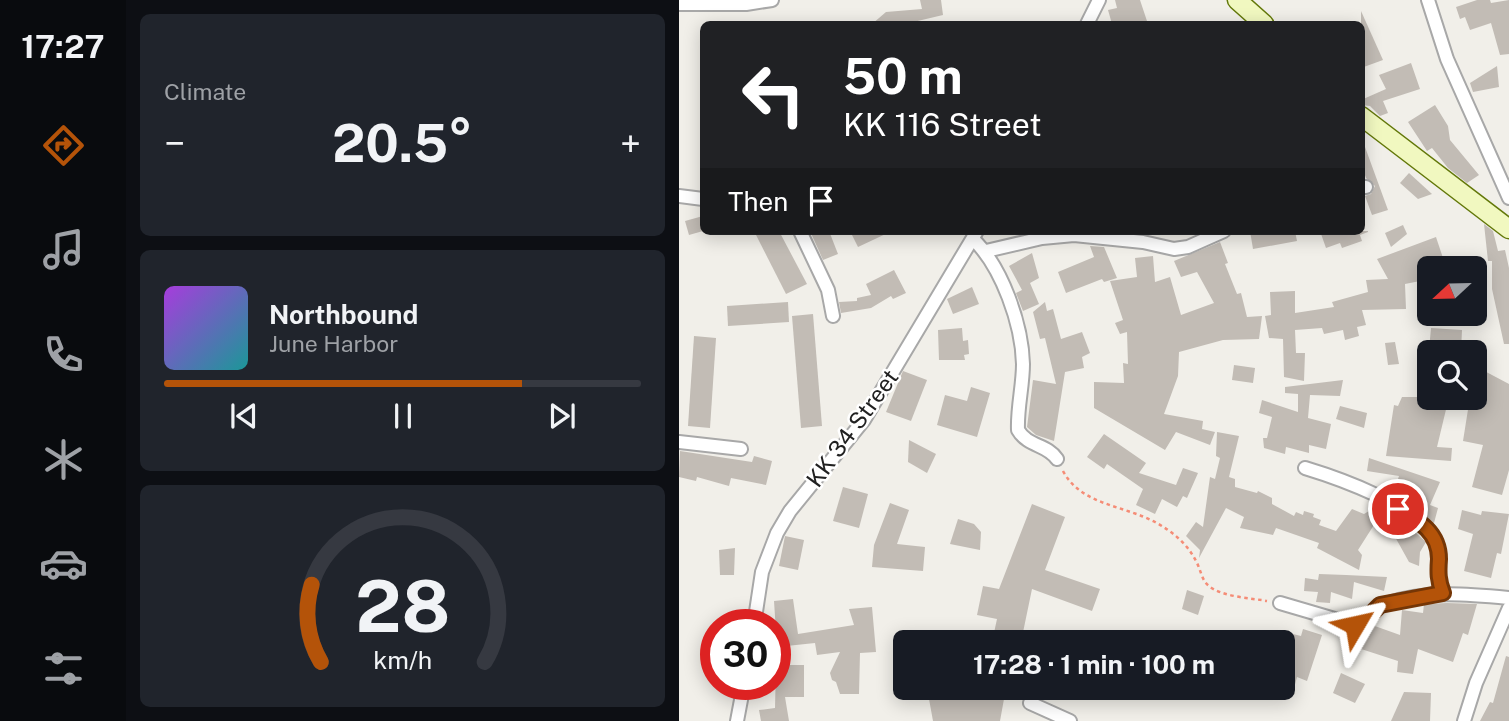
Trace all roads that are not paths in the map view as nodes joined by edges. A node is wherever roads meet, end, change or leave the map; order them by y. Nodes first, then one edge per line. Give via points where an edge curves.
1 (772, 0) edge
2 (1099, 0) edge
3 (1237, 0) edge
4 (1428, 0) edge
5 (679, 4) edge
6 (1088, 21) edge
7 (1261, 21) edge
8 (1365, 119) edge
9 (679, 196) edge
10 (1509, 198) edge
11 (700, 199) edge
12 (1509, 229) edge
13 (802, 235) edge
14 (975, 235) edge
15 (1074, 235) edge
16 (1074, 235) edge
17 (1215, 235) edge
18 (985, 251) junction
19 (833, 316) dead end
20 (679, 442) edge
21 (741, 449) dead end
22 (1057, 459) road end
23 (1305, 468) dead end
24 (1443, 593) junction
25 (1509, 598) edge
26 (1280, 603) road end
27 (1509, 608) edge
28 (756, 609) edge
29 (741, 700) edge
30 (1030, 703) dead end
31 (737, 721) edge
32 (1070, 721) edge
33 (1464, 721) edge

1 - 5 street
2 - 6 street
3 - 7 main road
4 - 10 street via 1453,71
8 - 12 main road
9 - 11 street
13 - 19 street via 828,290
14 - 18 street
14 - 28 street, KK 34 Street via 864,419 777,533 762,572
15 - 18 street
16 - 17 street via 1174,250
18 - 22 street via 1019,339 1023,363 1018,430 1023,439
20 - 21 street
23 - 24 street via 1360,485 1431,531 1439,552 1438,582
24 - 25 street
24 - 26 street via 1380,605 1355,625
27 - 33 street
29 - 31 street
30 - 32 street

